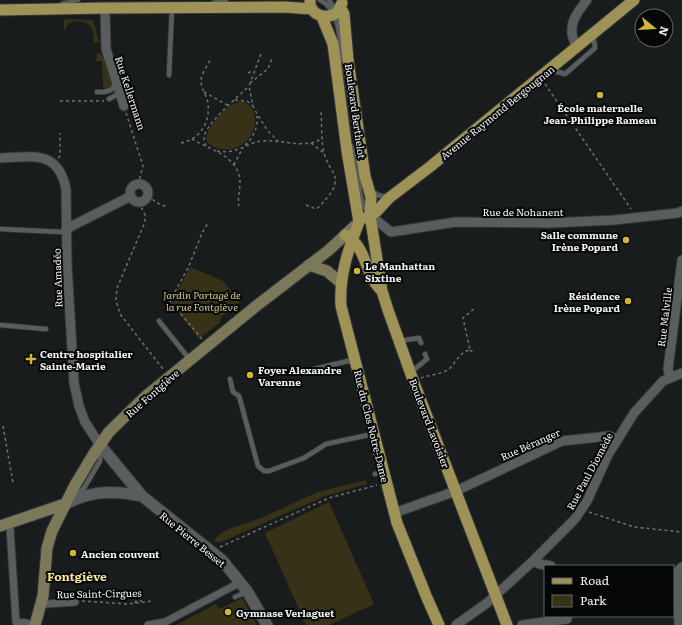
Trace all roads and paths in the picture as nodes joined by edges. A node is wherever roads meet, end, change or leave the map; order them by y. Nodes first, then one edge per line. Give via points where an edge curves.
1 (78, 0) edge
2 (226, 0) edge
3 (320, 0) edge
4 (329, 0) edge
5 (587, 0) edge
6 (634, 0) edge
7 (311, 5) edge
8 (0, 6) edge
9 (92, 8) junction
10 (105, 8) junction
11 (172, 8) junction
12 (0, 10) edge
13 (335, 11) edge
14 (593, 34) junction
15 (577, 47) junction
16 (261, 54) dead end
17 (211, 58) dead end
18 (272, 58) dead end
19 (549, 70) junction
20 (248, 73) dead end
21 (114, 74) junction
22 (253, 74) junction
23 (169, 75) dead end
24 (544, 82) dead end
25 (250, 83) junction
26 (249, 86) junction
27 (97, 92) dead end
28 (204, 92) junction
29 (120, 93) junction
30 (108, 100) joint
31 (235, 100) junction
32 (60, 101) dead end
33 (124, 106) joint
34 (229, 106) junction
35 (253, 106) junction
36 (321, 112) dead end
37 (257, 114) junction
38 (206, 123) junction
39 (210, 126) junction
40 (60, 133) dead end
41 (323, 138) junction
42 (192, 139) junction
43 (278, 141) junction
44 (181, 143) dead end
45 (311, 143) junction
46 (206, 146) junction
47 (244, 146) junction
48 (217, 151) junction
49 (324, 154) junction
50 (0, 158) edge
51 (54, 163) junction
52 (234, 166) junction
53 (138, 184) junction
54 (368, 188) junction
55 (131, 196) junction
56 (148, 196) junction
57 (362, 198) junction
58 (388, 198) junction
59 (139, 202) junction
60 (306, 205) dead end
61 (239, 206) dead end
62 (167, 207) dead end
63 (682, 211) edge
64 (370, 215) junction
65 (637, 217) junction
66 (359, 222) junction
67 (208, 223) dead end
68 (0, 229) edge
69 (66, 229) junction
70 (349, 237) junction
71 (682, 260) edge
72 (309, 265) junction
73 (341, 283) junction
74 (382, 291) junction
75 (476, 307) dead end
76 (159, 321) dead end
77 (0, 325) edge
78 (46, 329) dead end
79 (399, 341) junction
80 (421, 343) dead end
81 (207, 346) junction
82 (470, 350) junction
83 (474, 353) dead end
84 (425, 354) dead end
85 (190, 360) junction
86 (355, 362) junction
87 (310, 370) dead end
88 (682, 373) edge
89 (412, 376) junction
90 (169, 377) junction
91 (670, 377) junction
92 (230, 379) dead end
93 (3, 426) dead end
94 (374, 434) junction
95 (618, 439) junction
96 (100, 445) junction
97 (13, 484) dead end
98 (377, 485) dead end
99 (456, 491) junction
100 (142, 496) junction
101 (64, 504) junction
102 (582, 509) junction
103 (394, 513) junction
104 (6, 525) edge
105 (682, 532) edge
106 (211, 551) junction
107 (533, 561) junction
108 (546, 565) edge
109 (677, 571) edge
110 (244, 586) junction
111 (495, 594) junction
112 (235, 597) dead end
113 (142, 601) dead end
114 (152, 601) dead end
115 (75, 602) joint
116 (47, 604) dead end
117 (136, 604) junction
118 (567, 620) edge
119 (165, 623) edge
120 (31, 624) edge
121 (148, 625) edge
122 (267, 625) edge
123 (439, 625) edge
124 (456, 625) edge
125 (507, 625) edge
126 (522, 625) edge
127 (679, 625) edge

1 - 8 lane via 62,4
2 - 9 lane via 208,3 106,4
3 - 13 lane
4 - 13 lane
5 - 15 street via 573,19 572,40
6 - 14 main road, Avenue Raymond Bergougnan
7 - 11 main road
7 - 13 main road via 316,14
9 - 10 main road
9 - 12 main road
10 - 11 main road
10 - 21 street, Rue Kellermann via 106,49
11 - 23 lane
13 - 54 main road, Boulevard Berthelot via 344,14 358,135
13 - 57 lane via 340,36 340,66 351,146
13 - 66 main road, Boulevard Berthelot via 333,44
14 - 15 main road, Avenue Raymond Bergougnan
14 - 19 lane via 595,48 565,74
15 - 19 main road, Avenue Raymond Bergougnan
16 - 22 path
17 - 28 path via 201,79
18 - 25 path via 268,69
19 - 58 main road, Avenue Raymond Bergougnan
20 - 22 path
21 - 27 lane via 115,85 111,90
21 - 29 street, Rue Kellermann
22 - 25 path
24 - 65 path
25 - 26 path
26 - 31 path
26 - 35 path
28 - 34 path
28 - 38 path via 208,107
29 - 30 lane
29 - 33 street, Rue Kellermann
30 - 32 path
31 - 34 path
31 - 35 path via 247,101
33 - 53 path, Rue Kellermann via 143,166
34 - 39 path
35 - 37 path
36 - 41 path
37 - 43 path
37 - 47 path via 254,134
38 - 39 path
38 - 42 path
39 - 46 path via 204,137
40 - 51 path via 60,156
41 - 45 path
41 - 49 path
42 - 44 path
42 - 46 path
43 - 45 path
43 - 47 path via 262,141
45 - 49 path
46 - 48 path
47 - 48 path via 235,150
47 - 52 path
48 - 52 path
49 - 60 path via 334,172 335,183 331,193 319,208 316,210
50 - 51 street via 17,154
51 - 69 street, Rue Amadéo via 64,178 66,189
52 - 61 path via 239,175
53 - 55 street via 132,188
53 - 56 street via 147,188
54 - 58 lane
54 - 64 main road, Boulevard Berthelot via 371,201
55 - 59 street
55 - 69 street
56 - 59 street
56 - 62 path
57 - 64 lane via 365,210
57 - 66 lane
58 - 64 main road, Avenue Raymond Bergougnan
59 - 90 path via 145,215 145,222 117,288 116,300 120,314
63 - 65 street, Rue de Nohanent
64 - 65 street, Rue de Nohanent via 391,232 456,222 550,223
64 - 66 main road, Avenue Raymond Bergougnan
64 - 74 main road, Boulevard Lavoisier
66 - 70 main road, Rue du Clos Notre-Dame
67 - 81 path via 170,301
68 - 69 lane via 62,232
69 - 96 street, Rue Amadéo via 74,383 85,422
70 - 72 main road, Rue Fontgiève
70 - 73 main road, Rue du Clos Notre-Dame
70 - 74 main road via 362,253 375,284
71 - 91 street, Rue Malville via 668,369
72 - 73 main road via 327,271
72 - 81 main road, Rue Fontgiève
73 - 86 main road, Rue du Clos Notre-Dame via 341,306
74 - 79 main road, Boulevard Lavoisier
75 - 82 path via 463,318
76 - 85 lane
77 - 78 lane
79 - 80 lane via 419,338
79 - 89 main road, Boulevard Lavoisier
81 - 85 main road, Rue Fontgiève
82 - 83 path
82 - 89 path via 458,357 448,369
84 - 89 lane via 427,360
85 - 90 main road, Rue Fontgiève
86 - 87 lane via 348,361
86 - 94 main road, Rue du Clos Notre-Dame
88 - 91 street, Rue Paul Diomède
89 - 99 main road, Boulevard Lavoisier
90 - 96 main road, Rue Fontgiève via 121,420
91 - 95 street, Rue Paul Diomède via 638,408
92 - 94 lane via 233,392 239,396 258,466 264,471 304,458 326,444
93 - 97 path
94 - 103 main road, Rue du Clos Notre-Dame via 379,473
95 - 99 street, Rue Béranger via 609,436 562,441
95 - 102 street, Rue Paul Diomède via 608,454
96 - 100 street, Rue Pierre Besset
96 - 101 main road, Rue Fontgiève
98 - 106 path via 329,498
99 - 103 street, Rue Béranger
99 - 111 main road, Boulevard Lavoisier
100 - 101 street, Rue Pierre Besset via 109,492 86,495
100 - 106 street, Rue Pierre Besset
101 - 104 main road
101 - 120 main road, Rue Fontgiève via 47,548 43,596
102 - 105 path via 634,527
102 - 107 street, Rue Paul Diomède via 566,530
103 - 123 main road, Rue du Clos Notre-Dame via 410,560
104 - 120 street via 16,622
106 - 110 street, Rue Pierre Besset
107 - 108 street
107 - 111 street, Rue Paul Diomède
109 - 127 street
110 - 112 lane
110 - 119 street
110 - 122 street, Rue Pierre Besset
111 - 124 street, Rue Paul Diomède via 487,603
111 - 125 main road, Boulevard Lavoisier
113 - 117 path via 136,601
114 - 117 path, Rue Saint-Cirgues
115 - 116 street, Rue Saint-Cirgues
115 - 117 path, Rue Saint-Cirgues
118 - 126 street
119 - 121 street

